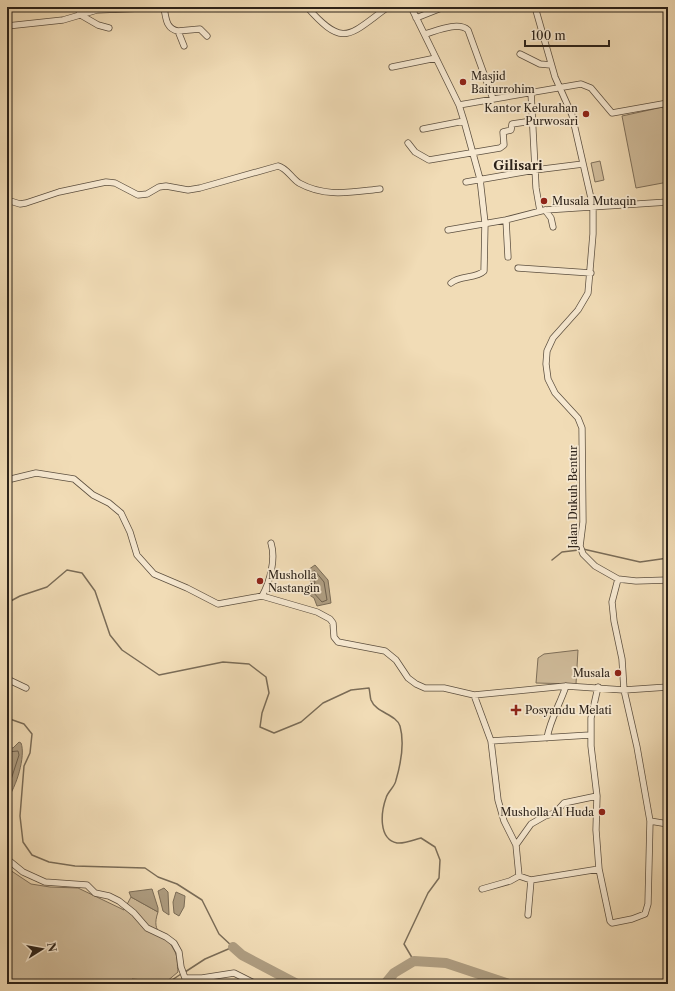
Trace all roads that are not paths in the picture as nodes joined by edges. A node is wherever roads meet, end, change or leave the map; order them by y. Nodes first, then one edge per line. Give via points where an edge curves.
1 (173, 7) edge
2 (307, 7) edge
3 (388, 7) edge
4 (411, 7) edge
5 (444, 7) edge
6 (535, 7) edge
7 (164, 8) edge
8 (79, 14) junction
9 (416, 18) junction
10 (7, 26) edge
11 (109, 28) dead end
12 (178, 31) junction
13 (424, 34) junction
14 (207, 36) dead end
15 (184, 46) dead end
16 (520, 54) dead end
17 (436, 58) junction
18 (551, 64) junction
19 (392, 67) dead end
20 (559, 87) junction
21 (531, 92) junction
22 (493, 99) junction
23 (668, 103) edge
24 (459, 105) junction
25 (464, 121) junction
26 (532, 121) junction
27 (423, 129) dead end
28 (408, 143) dead end
29 (472, 152) junction
30 (583, 164) junction
31 (535, 170) junction
32 (480, 178) junction
33 (466, 182) dead end
34 (380, 189) dead end
35 (7, 200) edge
36 (668, 202) edge
37 (593, 207) junction
38 (542, 211) junction
39 (506, 220) junction
40 (485, 223) junction
41 (553, 227) dead end
42 (448, 230) dead end
43 (508, 257) dead end
44 (518, 268) dead end
45 (591, 273) junction
46 (451, 283) dead end
47 (7, 480) edge
48 (271, 543) dead end
49 (618, 579) junction
50 (668, 580) edge
51 (262, 596) junction
52 (7, 678) edge
53 (566, 686) junction
54 (598, 687) junction
55 (668, 687) edge
56 (26, 688) dead end
57 (624, 690) junction
58 (474, 695) junction
59 (590, 735) junction
60 (547, 738) junction
61 (490, 741) junction
62 (597, 796) junction
63 (650, 821) junction
64 (668, 824) edge
65 (516, 845) junction
66 (7, 859) edge
67 (599, 869) junction
68 (519, 876) junction
69 (531, 880) junction
70 (482, 889) dead end
71 (528, 915) dead end
72 (256, 984) edge

1 - 7 street
2 - 3 street via 325,26 345,35
4 - 9 street
5 - 9 street
6 - 18 street, Jalan Dukuh Bentur
7 - 8 street via 97,10
7 - 12 street via 168,26
8 - 10 street via 63,20
8 - 11 street
9 - 13 street
12 - 14 street via 200,29
12 - 15 street
13 - 17 street
13 - 22 street via 456,26 468,30
16 - 18 street via 540,64
17 - 19 street
17 - 24 street
18 - 20 street, Jalan Dukuh Bentur
20 - 21 street
20 - 23 street via 581,84 588,86 612,113
20 - 30 street, Jalan Dukuh Bentur via 572,115
21 - 22 street
21 - 26 street
22 - 24 street
24 - 25 street
25 - 27 street
25 - 29 street
26 - 29 street via 512,124 511,130 503,132 502,148
26 - 31 street
28 - 29 street via 415,152 429,160
29 - 32 street
30 - 31 street
30 - 37 street, Jalan Dukuh Bentur
31 - 32 street
31 - 38 street
32 - 33 street
32 - 40 street
34 - 35 street via 354,194 329,193 299,183 278,166 188,190 166,186 138,195 115,183 106,182 59,192 26,203
36 - 37 street
37 - 38 street
37 - 45 street, Jalan Dukuh Bentur
38 - 39 street
38 - 41 street via 551,218
39 - 40 street
39 - 43 street
40 - 42 street
40 - 46 street via 484,270 480,274
44 - 45 street
45 - 49 street, Jalan Dukuh Bentur via 588,293 578,310 553,338 546,351 546,364 548,379 555,393 578,418 582,428 583,522 580,546 583,554 595,566
47 - 51 street via 36,473 74,479 121,513 137,555 154,574 218,604
48 - 51 street via 272,564
49 - 50 street, Jalan Dukuh Bentur
49 - 57 street via 612,602
51 - 58 street via 328,617 333,623 334,636 338,642 384,651 396,660 408,678 416,684 425,688 444,688
52 - 56 street
53 - 54 street
53 - 58 street
53 - 60 street
54 - 57 street
54 - 59 street
55 - 57 street
57 - 63 street via 638,747
58 - 61 street
59 - 60 street
59 - 62 street
60 - 61 street
61 - 65 street via 498,800 504,821
62 - 65 street via 564,803 555,813 531,824
62 - 67 street
63 - 64 street
63 - 67 street via 648,904 645,914 612,923
65 - 68 street
66 - 72 street via 23,872 45,882 87,885 95,893 119,901 148,928 171,939 179,952 185,978 234,973
67 - 69 street
68 - 69 street
68 - 70 street
69 - 71 street

